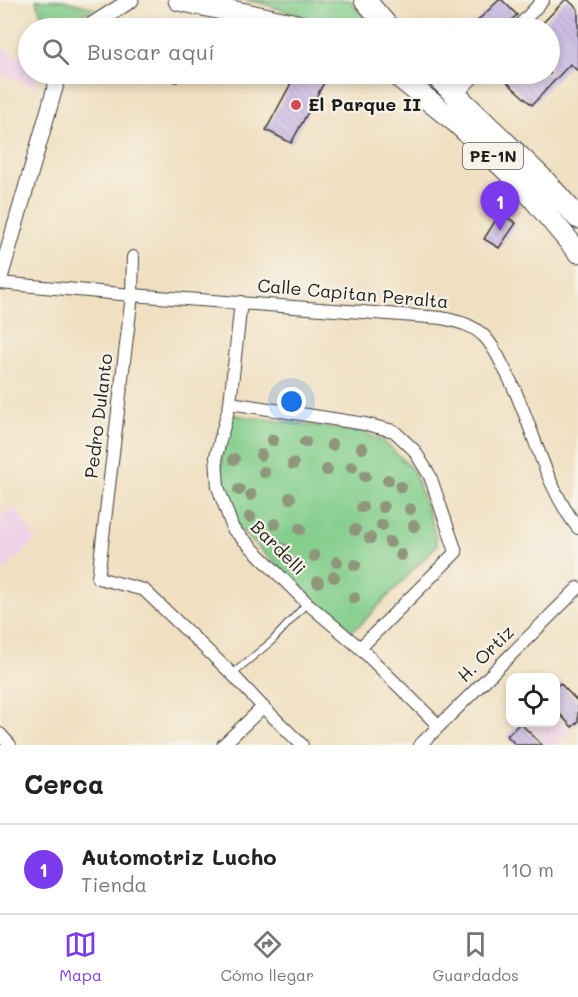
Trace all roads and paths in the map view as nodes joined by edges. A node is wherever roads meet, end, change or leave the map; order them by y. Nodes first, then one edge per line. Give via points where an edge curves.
1 (131, 0) edge
2 (179, 0) edge
3 (365, 0) edge
4 (543, 0) edge
5 (103, 18) edge
6 (264, 18) edge
7 (380, 18) edge
8 (526, 18) edge
9 (56, 84) edge
10 (408, 84) edge
11 (444, 84) edge
12 (466, 84) edge
13 (456, 95) junction
14 (578, 218) edge
15 (578, 252) edge
16 (133, 257) dead end
17 (0, 278) edge
18 (0, 283) edge
19 (132, 295) junction
20 (242, 302) junction
21 (230, 403) junction
22 (578, 528) edge
23 (578, 588) edge
24 (307, 603) junction
25 (360, 648) junction
26 (232, 674) junction
27 (263, 707) junction
28 (440, 726) junction
29 (0, 734) edge
30 (10, 745) edge
31 (223, 745) edge
32 (302, 745) edge
33 (420, 745) edge

1 - 5 street
2 - 6 highway
3 - 7 highway
4 - 8 street
9 - 17 street
10 - 15 highway, PE-1N via 456,122 523,186
11 - 13 highway, PE-1N
12 - 13 street
13 - 14 highway, PE-1N
16 - 19 street, Pedro Dulanto
18 - 19 street, Calle Capitan Peralta
19 - 20 street, Calle Capitan Peralta
19 - 26 street, Pedro Dulanto via 98,578 144,590
20 - 21 street, Bardelli
20 - 22 street, Calle Capitan Peralta via 466,323 485,337 495,351 513,385 550,480
21 - 24 street, Bardelli via 216,456 218,487 233,529
21 - 25 street via 394,431 414,450 430,476 456,552
23 - 28 street, H. Ortiz
24 - 25 street, Bardelli
24 - 26 lane via 272,641
25 - 28 street, Bardelli
26 - 27 street
27 - 31 street
27 - 32 street
28 - 33 street, H. Ortiz
29 - 30 street

